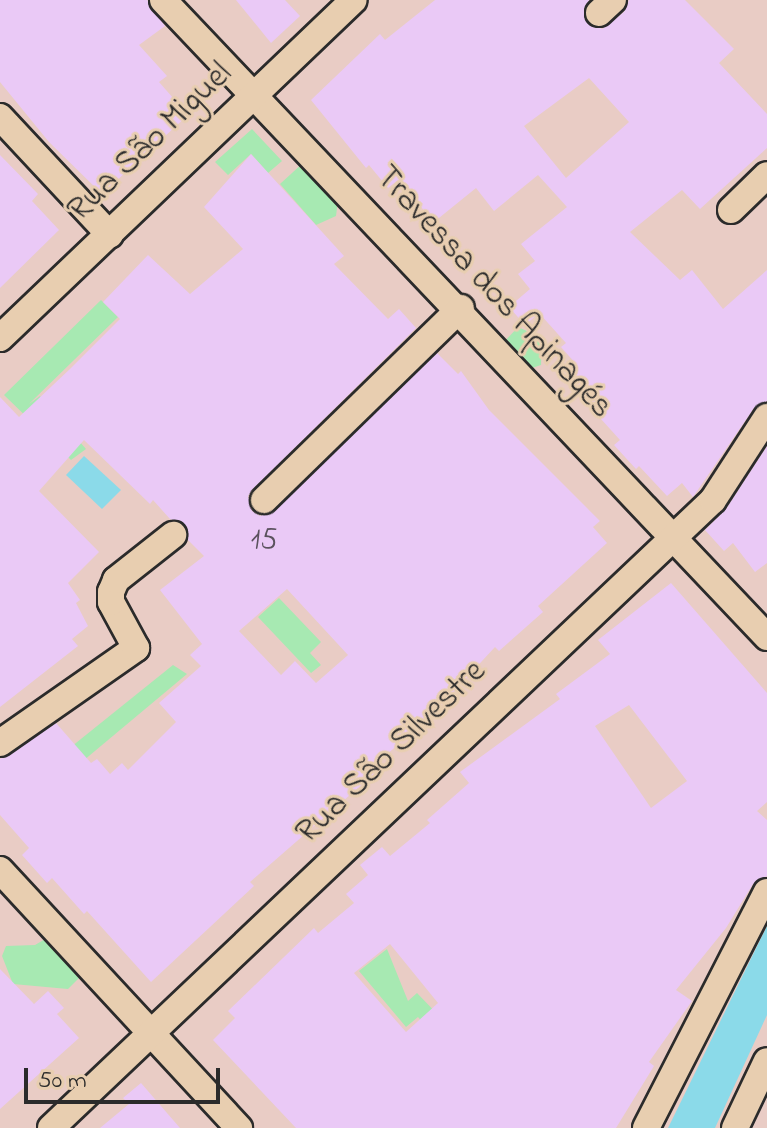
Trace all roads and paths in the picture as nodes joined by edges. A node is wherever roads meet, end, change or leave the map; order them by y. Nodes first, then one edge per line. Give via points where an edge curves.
1 (163, 0) edge
2 (354, 0) edge
3 (255, 92) junction
4 (0, 117) edge
5 (767, 175) edge
6 (731, 210) dead end
7 (110, 235) junction
8 (461, 308) junction
9 (0, 338) edge
10 (767, 417) edge
11 (264, 500) dead end
12 (173, 535) dead end
13 (670, 537) junction
14 (767, 637) edge
15 (0, 743) edge
16 (0, 870) edge
17 (767, 892) edge
18 (151, 1034) junction
19 (767, 1061) edge
20 (51, 1128) edge
21 (239, 1128) edge
22 (646, 1128) edge
23 (735, 1128) edge

1 - 3 street, Travessa dos Apinagés
2 - 3 street, Rua São Miguel
3 - 7 street, Rua São Miguel
3 - 8 street, Travessa dos Apinagés
4 - 7 street
5 - 6 street
7 - 9 street, Rua São Miguel
8 - 11 street
8 - 13 street, Travessa dos Apinagés
10 - 13 street, Rua São Silvestre via 713,500
12 - 15 street via 116,580 111,592 111,602 136,648
13 - 14 street, Travessa dos Apinagés
13 - 18 street, Rua São Silvestre
16 - 18 street
17 - 22 street
18 - 20 street, Rua São Silvestre
18 - 21 street
19 - 23 street

